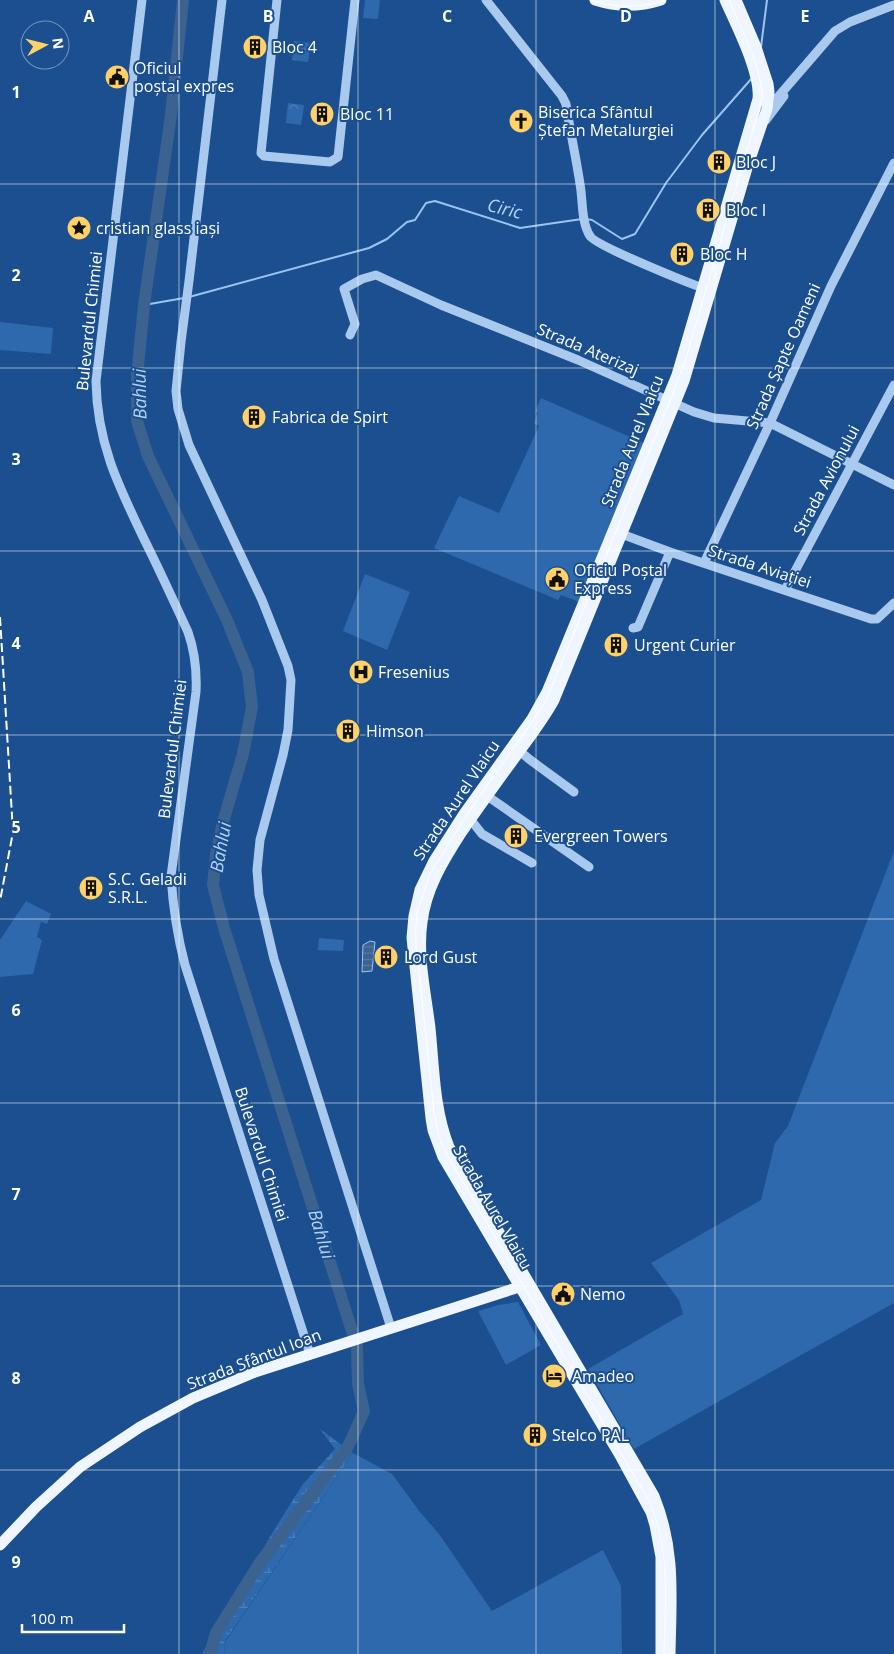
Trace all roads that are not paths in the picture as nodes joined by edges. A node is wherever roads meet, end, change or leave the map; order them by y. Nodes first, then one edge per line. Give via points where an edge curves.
1 (142, 0) edge
2 (222, 0) edge
3 (277, 0) edge
4 (355, 0) edge
5 (486, 0) edge
6 (595, 0) edge
7 (660, 0) edge
8 (725, 0) edge
9 (736, 0) edge
10 (894, 5) edge
11 (758, 66) junction
12 (763, 84) junction
13 (787, 86) junction
14 (763, 99) junction
15 (761, 127) junction
16 (894, 162) edge
17 (707, 289) junction
18 (350, 335) dead end
19 (894, 385) edge
20 (671, 402) junction
21 (770, 423) junction
22 (852, 464) junction
23 (893, 484) edge
24 (617, 533) junction
25 (670, 552) junction
26 (704, 563) junction
27 (785, 590) junction
28 (894, 603) edge
29 (633, 628) dead end
30 (516, 748) junction
31 (574, 792) dead end
32 (484, 794) junction
33 (471, 820) junction
34 (532, 863) dead end
35 (589, 867) dead end
36 (524, 1283) junction
37 (391, 1328) junction
38 (310, 1354) junction
39 (0, 1545) edge
40 (660, 1654) edge
41 (670, 1654) edge

1 - 38 street, Bulevardul Chimiei via 96,382 96,407 101,434 119,486 193,646 196,692 172,876 176,934
2 - 37 street via 176,391 178,409 189,445 234,538 288,666 291,680 288,730 257,854 259,895 274,959
3 - 4 street via 261,154 330,162 338,157
5 - 17 street via 566,104 590,237
6 - 7 main road via 626,6
8 - 11 main road, Strada Aurel Vlaicu
9 - 11 main road, Strada Aurel Vlaicu via 756,47
10 - 13 street, Strada Aurel Vlaicu via 835,31
11 - 12 main road, Strada Aurel Vlaicu
12 - 13 street via 775,91
12 - 14 main road, Strada Aurel Vlaicu
13 - 14 street, Strada Aurel Vlaicu via 772,101
13 - 15 street, Strada Aurel Vlaicu via 784,97
14 - 15 main road, Strada Aurel Vlaicu
14 - 17 main road, Strada Aurel Vlaicu
15 - 17 main road, Strada Aurel Vlaicu
16 - 21 street, Strada Șapte Oameni via 831,286
17 - 20 main road, Strada Aurel Vlaicu via 691,360
18 - 20 street, Strada Aterizaj via 356,324 344,289 376,275
19 - 22 street, Strada Avionului
20 - 21 street, Strada Aterizaj via 714,418
20 - 24 main road, Strada Aurel Vlaicu
21 - 22 street, Strada Aterizaj
21 - 26 street, Strada Șapte Oameni
22 - 23 street, Strada Aterizaj
22 - 27 street, Strada Avionului
24 - 25 street, Strada Aviației
24 - 30 main road, Strada Aurel Vlaicu via 554,700
25 - 26 street, Strada Aviației
25 - 29 street via 638,627
26 - 27 street, Strada Aviației
27 - 28 street, Strada Aviației via 871,619 877,619
30 - 31 street
30 - 32 main road, Strada Aurel Vlaicu via 502,763
32 - 33 main road, Strada Aurel Vlaicu
32 - 35 street
32 - 36 main road, Strada Aurel Vlaicu via 451,833 426,875 414,916 412,948 433,1130 443,1157
33 - 34 street via 482,834
33 - 36 main road, Strada Aurel Vlaicu via 436,875 425,903 422,925 422,957 440,1116 449,1147
36 - 37 main road, Strada Sfântul Ioan
36 - 40 main road, Strada Aurel Vlaicu via 651,1512 661,1557
36 - 41 main road, Strada Aurel Vlaicu via 647,1482 659,1509 671,1566
37 - 38 main road, Strada Sfântul Ioan
38 - 39 main road, Strada Sfântul Ioan via 218,1387 140,1426 80,1467

